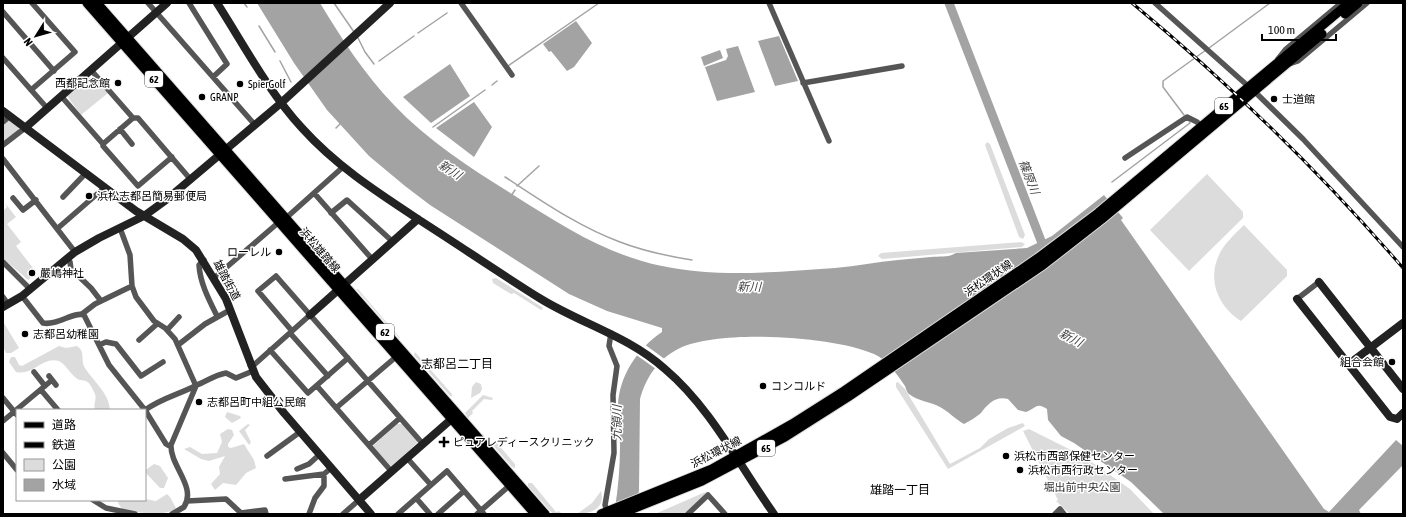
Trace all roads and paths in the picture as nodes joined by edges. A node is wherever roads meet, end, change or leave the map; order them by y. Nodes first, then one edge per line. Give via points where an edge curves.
1 (32, 3) edge
2 (87, 3) edge
3 (97, 3) edge
4 (148, 3) edge
5 (167, 3) edge
6 (189, 3) edge
7 (217, 3) edge
8 (390, 3) edge
9 (461, 3) edge
10 (769, 3) edge
11 (1155, 3) edge
12 (1341, 3) edge
13 (1349, 3) edge
14 (1358, 3) edge
15 (1367, 3) edge
16 (3, 12) edge
17 (156, 13) junction
18 (1339, 15) junction
19 (125, 41) junction
20 (3, 58) edge
21 (1281, 64) junction
22 (902, 66) dead end
23 (54, 70) junction
24 (91, 70) junction
25 (512, 75) dead end
26 (213, 77) junction
27 (803, 82) junction
28 (1251, 89) junction
29 (31, 90) junction
30 (62, 96) junction
31 (281, 103) junction
32 (47, 108) junction
33 (6, 113) edge
34 (132, 118) junction
35 (3, 122) edge
36 (1206, 125) junction
37 (255, 126) junction
38 (24, 128) junction
39 (120, 129) junction
40 (829, 141) dead end
41 (103, 144) junction
42 (132, 144) dead end
43 (3, 145) edge
44 (223, 152) junction
45 (172, 157) junction
46 (1125, 158) dead end
47 (3, 159) edge
48 (343, 167) junction
49 (85, 174) junction
50 (191, 180) junction
51 (104, 188) junction
52 (314, 193) junction
53 (63, 197) dead end
54 (13, 198) dead end
55 (36, 200) junction
56 (331, 213) junction
57 (144, 216) junction
58 (418, 219) junction
59 (282, 220) junction
60 (58, 228) junction
61 (120, 228) junction
62 (392, 241) junction
63 (1403, 247) edge
64 (76, 252) junction
65 (67, 258) junction
66 (372, 259) junction
67 (204, 260) junction
68 (3, 262) edge
69 (214, 278) junction
70 (1319, 282) joint
71 (132, 286) junction
72 (341, 286) junction
73 (30, 289) junction
74 (22, 296) junction
75 (3, 297) edge
76 (1297, 299) joint
77 (101, 301) junction
78 (6, 306) edge
79 (230, 310) junction
80 (82, 314) junction
81 (310, 315) junction
82 (218, 316) junction
83 (177, 318) dead end
84 (1403, 323) edge
85 (157, 324) junction
86 (167, 330) junction
87 (291, 332) junction
88 (611, 333) junction
89 (139, 340) dead end
90 (178, 344) junction
91 (99, 345) junction
92 (1370, 348) junction
93 (270, 350) junction
94 (397, 356) junction
95 (348, 358) junction
96 (163, 362) dead end
97 (1349, 364) junction
98 (252, 368) junction
99 (34, 372) dead end
100 (328, 376) junction
101 (52, 380) dead end
102 (368, 381) junction
103 (196, 386) junction
104 (317, 386) junction
105 (43, 388) junction
106 (1403, 389) edge
107 (3, 398) edge
108 (336, 408) junction
109 (20, 409) edge
110 (57, 409) edge
111 (144, 409) edge
112 (146, 409) edge
113 (146, 412) edge
114 (1403, 413) edge
115 (15, 414) edge
116 (455, 416) junction
117 (400, 418) junction
118 (3, 421) edge
119 (300, 432) junction
120 (423, 444) junction
121 (369, 445) junction
122 (171, 447) junction
123 (3, 453) edge
124 (320, 455) junction
125 (267, 456) dead end
126 (407, 458) junction
127 (737, 460) junction
128 (331, 468) junction
129 (16, 469) edge
130 (297, 469) dead end
131 (392, 472) junction
132 (324, 474) junction
133 (285, 479) dead end
134 (431, 485) junction
135 (510, 485) junction
136 (464, 491) junction
137 (416, 498) junction
138 (359, 500) junction
139 (95, 501) edge
140 (187, 501) junction
141 (639, 502) junction
142 (233, 504) junction
143 (607, 512) edge
144 (125, 513) edge
145 (481, 513) edge
146 (135, 514) edge
147 (172, 514) edge
148 (237, 514) edge
149 (266, 514) edge
150 (309, 514) edge
151 (343, 514) edge
152 (371, 514) edge
153 (398, 514) edge
154 (430, 514) edge
155 (438, 514) edge
156 (535, 514) edge
157 (545, 514) edge
158 (620, 514) edge
159 (688, 514) edge
160 (725, 514) edge
161 (774, 514) edge
162 (1055, 514) edge
163 (1064, 514) edge

1 - 23 street via 75,52
2 - 19 main road, 浜松雄踏線 / 62
3 - 19 main road, 浜松雄踏線 / 62
4 - 17 street
5 - 17 street
6 - 26 street via 227,64
7 - 31 street
8 - 31 street
9 - 25 street
10 - 27 street
11 - 28 street
12 - 21 street via 1286,49
13 - 18 main road, 浜松環状線 / 65
14 - 18 main road, 浜松環状線 / 65
15 - 21 street via 1298,61
16 - 23 street
17 - 19 street
17 - 26 street
18 - 21 main road, 浜松環状線 / 65
19 - 24 street
19 - 44 main road, 浜松雄踏線 / 62
20 - 29 street
21 - 28 main road, 浜松環状線 / 65
22 - 27 street
23 - 29 street
24 - 30 street
24 - 34 street
26 - 37 street
27 - 40 street
28 - 36 main road, 浜松環状線 / 65
28 - 63 street via 1332,169
29 - 32 street
30 - 32 street
30 - 41 street
31 - 37 street
31 - 48 street via 312,139
32 - 38 street
33 - 35 street
33 - 38 street, 雄踏街道
34 - 39 street
34 - 45 street via 138,118
36 - 46 street via 1187,117
36 - 127 main road, 浜松環状線 / 65 via 1117,202 804,425
37 - 44 street
38 - 43 street
38 - 49 street, 雄踏街道
39 - 41 street
39 - 42 street
41 - 45 street via 138,186
44 - 50 street
44 - 59 main road, 浜松雄踏線 / 62
45 - 50 street
47 - 55 street
48 - 52 street
48 - 58 street
49 - 51 street, 雄踏街道
49 - 53 street
50 - 57 street
51 - 57 street, 雄踏街道
51 - 60 street
52 - 56 street
52 - 59 street
54 - 55 street via 23,210
55 - 60 street
56 - 62 street via 347,200
56 - 66 street
57 - 61 street
57 - 67 street, 雄踏街道 via 183,239
58 - 62 street
58 - 88 street via 541,299
59 - 69 street
59 - 72 main road, 浜松雄踏線 / 62
60 - 64 street
61 - 64 street
61 - 71 street via 131,259
62 - 66 street
64 - 65 street
65 - 73 street
65 - 77 street via 72,270
66 - 72 street
67 - 69 street, 雄踏街道
67 - 82 street via 199,265 201,279
68 - 73 street
69 - 79 street, 雄踏街道
70 - 76 street
70 - 92 street
71 - 77 street
71 - 85 street via 138,302
72 - 81 street
72 - 94 main road, 浜松雄踏線 / 62
72 - 116 main road, 浜松雄踏線 / 62
73 - 74 street
74 - 78 street
74 - 80 street via 43,323 60,322
75 - 78 street
76 - 97 street
77 - 80 street
79 - 82 street
79 - 98 street, 雄踏街道
80 - 91 street via 86,317
81 - 87 street
81 - 87 street via 276,276 258,291
81 - 95 street
82 - 90 street
83 - 86 street
84 - 92 street
85 - 86 street
85 - 89 street
86 - 90 street
87 - 93 street
87 - 100 street
88 - 127 street via 637,347 661,365 697,401
88 - 143 street via 609,346 617,366 612,395 614,453 605,505
90 - 103 street
91 - 96 street via 106,342 116,344 141,376
91 - 111 street via 116,374
92 - 97 street
92 - 106 street
93 - 98 street
93 - 104 street via 308,394
94 - 102 street
94 - 116 main road, 浜松雄踏線 / 62
95 - 100 street
95 - 102 street
97 - 114 street via 1390,416 1397,419
98 - 103 street via 236,378 227,374 219,375
98 - 119 street, 雄踏街道
99 - 105 street
100 - 104 street
101 - 105 street
102 - 108 street
102 - 117 street
103 - 112 street via 165,398
103 - 122 street
104 - 108 street
105 - 109 street
105 - 110 street
107 - 115 street
108 - 121 street
113 - 122 street via 166,444
115 - 118 street
116 - 120 street
116 - 135 main road, 浜松雄踏線 / 62
116 - 157 main road, 浜松雄踏線 / 62
117 - 120 street
117 - 121 street
119 - 124 street, 雄踏街道
119 - 125 street
120 - 126 street
121 - 131 street
122 - 140 street via 186,488
123 - 129 street
124 - 128 street, 雄踏街道
124 - 130 street
126 - 131 street
126 - 134 street
127 - 141 main road, 浜松環状線 / 65 via 693,485
127 - 161 street
128 - 132 street
128 - 138 street, 雄踏街道
131 - 138 street
132 - 133 street
132 - 150 street via 324,486 315,498
134 - 136 street via 447,471
134 - 137 street
135 - 145 street
135 - 156 main road, 浜松雄踏線 / 62
136 - 145 street
136 - 155 street
137 - 153 street
137 - 154 street
138 - 151 street
138 - 152 street, 雄踏街道
139 - 144 street via 106,508
140 - 142 street via 223,498
140 - 147 street via 181,509
141 - 143 main road, 浜松環状線 / 65
141 - 158 main road, 浜松環状線 / 65
142 - 148 street
142 - 149 street via 241,513 265,510
144 - 146 street
159 - 160 street via 708,495
162 - 163 street via 1060,509

